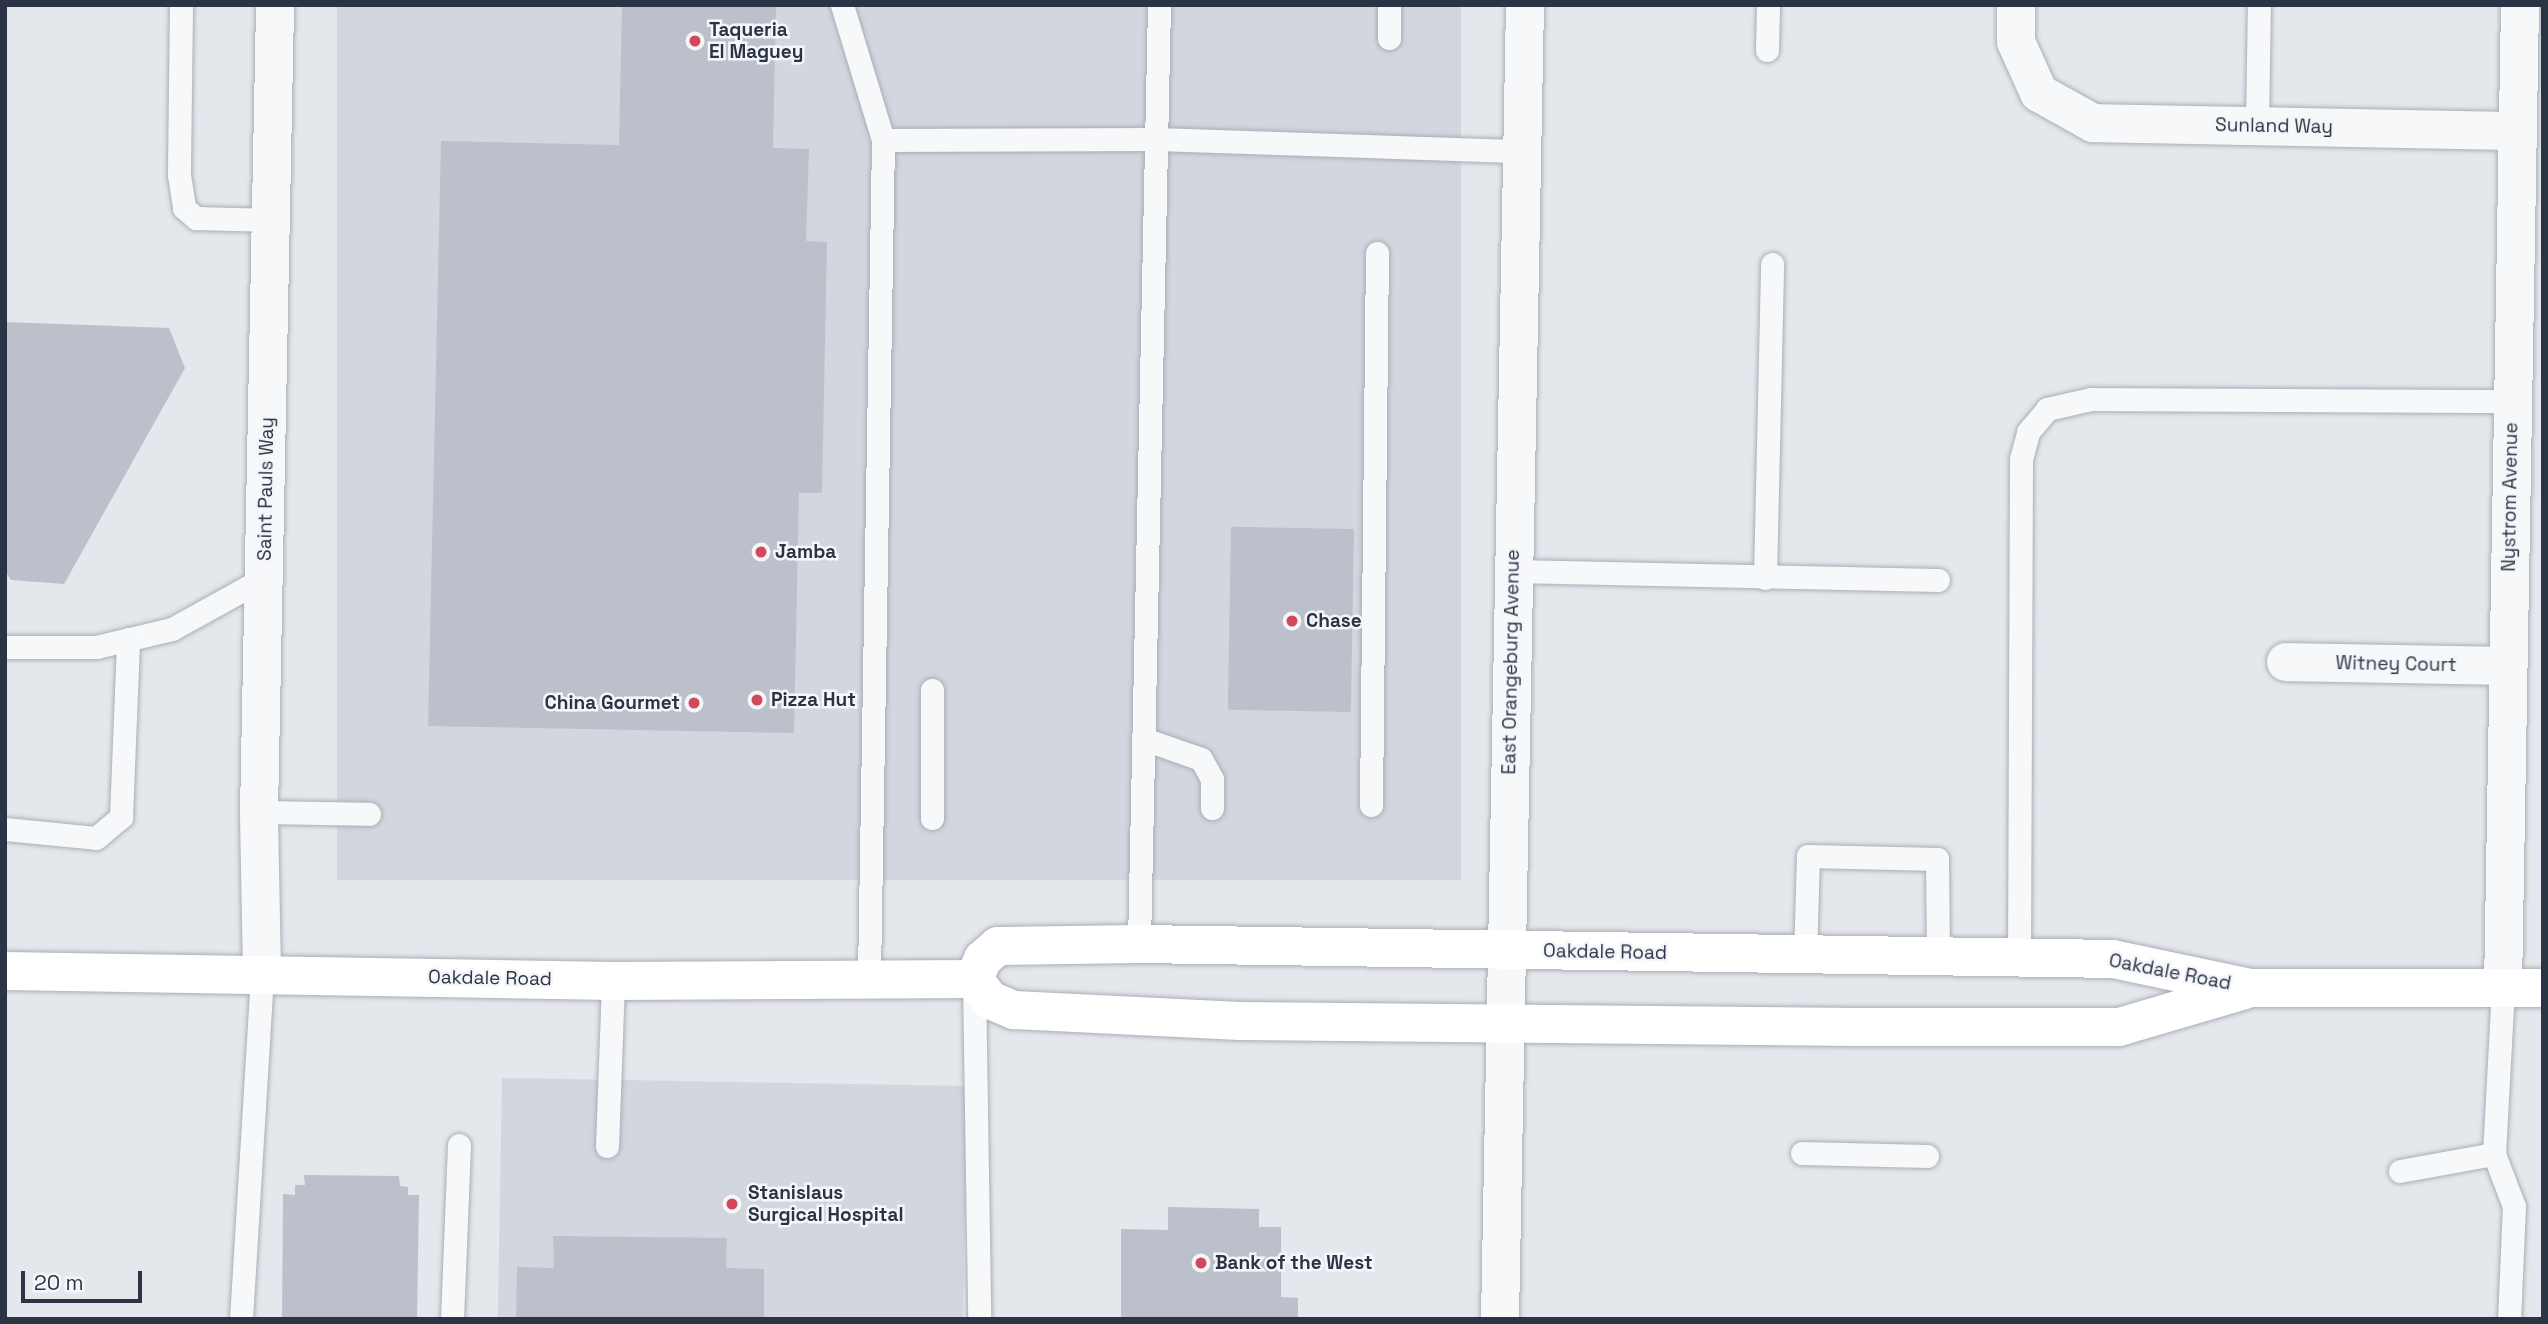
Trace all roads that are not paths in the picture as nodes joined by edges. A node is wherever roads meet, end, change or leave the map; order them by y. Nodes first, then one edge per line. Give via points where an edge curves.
1 (181, 5) edge
2 (275, 5) edge
3 (842, 5) edge
4 (1159, 5) edge
5 (1389, 5) edge
6 (1525, 5) edge
7 (1768, 5) edge
8 (2016, 5) edge
9 (2259, 5) edge
10 (2520, 5) edge
11 (1389, 38) dead end
12 (1767, 50) dead end
13 (2257, 126) junction
14 (2518, 131) junction
15 (1156, 139) junction
16 (883, 140) junction
17 (1522, 151) junction
18 (271, 220) junction
19 (1377, 253) dead end
20 (1772, 264) dead end
21 (2512, 401) junction
22 (1513, 571) junction
23 (264, 578) junction
24 (1765, 578) junction
25 (1938, 580) dead end
26 (128, 639) junction
27 (5, 646) edge
28 (2286, 662) dead end
29 (2506, 666) junction
30 (932, 690) dead end
31 (1144, 739) junction
32 (1371, 805) dead end
33 (1212, 808) dead end
34 (259, 812) junction
35 (369, 814) dead end
36 (932, 818) dead end
37 (5, 829) edge
38 (1139, 944) junction
39 (1505, 950) junction
40 (1805, 957) junction
41 (1938, 959) junction
42 (2019, 959) junction
43 (5, 971) edge
44 (262, 972) junction
45 (869, 979) junction
46 (974, 979) junction
47 (613, 981) junction
48 (2250, 988) junction
49 (2503, 988) junction
50 (2543, 988) edge
51 (1504, 1022) junction
52 (459, 1145) dead end
53 (607, 1146) dead end
54 (1802, 1153) dead end
55 (2494, 1153) junction
56 (1927, 1156) dead end
57 (2400, 1171) dead end
58 (241, 1319) edge
59 (452, 1319) edge
60 (979, 1319) edge
61 (1500, 1319) edge
62 (2509, 1319) edge

1 - 18 lane via 179,175 184,208 196,218
2 - 18 street, Saint Pauls Way
3 - 16 lane
4 - 15 lane
5 - 11 lane
6 - 17 street, East Orangeburg Avenue
7 - 12 lane
8 - 13 street, Sunland Way via 2016,42 2039,93 2093,123
9 - 13 lane
10 - 14 street, Nystrom Avenue
13 - 14 street, Sunland Way
14 - 21 street, Nystrom Avenue
15 - 16 lane
15 - 17 lane
15 - 31 lane
16 - 45 lane
17 - 22 street, East Orangeburg Avenue
18 - 23 street, Saint Pauls Way
19 - 32 lane
20 - 24 lane
21 - 29 street, Nystrom Avenue
21 - 42 lane via 2091,400 2047,409 2028,432 2021,459
22 - 24 lane
22 - 39 street, East Orangeburg Avenue
23 - 26 lane via 172,629
23 - 34 street, Saint Pauls Way
24 - 25 lane
26 - 27 lane via 96,647
26 - 37 lane via 121,817 96,838
28 - 29 street, Witney Court
29 - 49 street, Nystrom Avenue
30 - 36 lane
31 - 33 lane via 1201,759 1212,779
31 - 38 lane
34 - 35 lane
34 - 44 street, Saint Pauls Way
38 - 39 main road, Oakdale Road
38 - 46 main road, Oakdale Road via 998,946 982,958
39 - 40 main road, Oakdale Road
39 - 51 street, East Orangeburg Avenue
40 - 41 main road, Oakdale Road
40 - 41 lane via 1808,856 1821,856 1937,859
41 - 42 main road, Oakdale Road
42 - 48 main road, Oakdale Road via 2113,959
43 - 44 main road, Oakdale Road
44 - 47 main road, Oakdale Road
44 - 58 lane
45 - 46 main road, Oakdale Road
45 - 47 main road, Oakdale Road
46 - 51 main road, Oakdale Road via 990,1000 1014,1010 1240,1021
46 - 60 lane
47 - 53 lane
48 - 49 main road, Oakdale Road
48 - 51 main road, Oakdale Road via 2119,1027
49 - 50 main road, Oakdale Road
49 - 55 lane
51 - 61 street, East Orangeburg Avenue
52 - 59 lane
54 - 56 lane
55 - 57 lane
55 - 62 lane via 2514,1206

